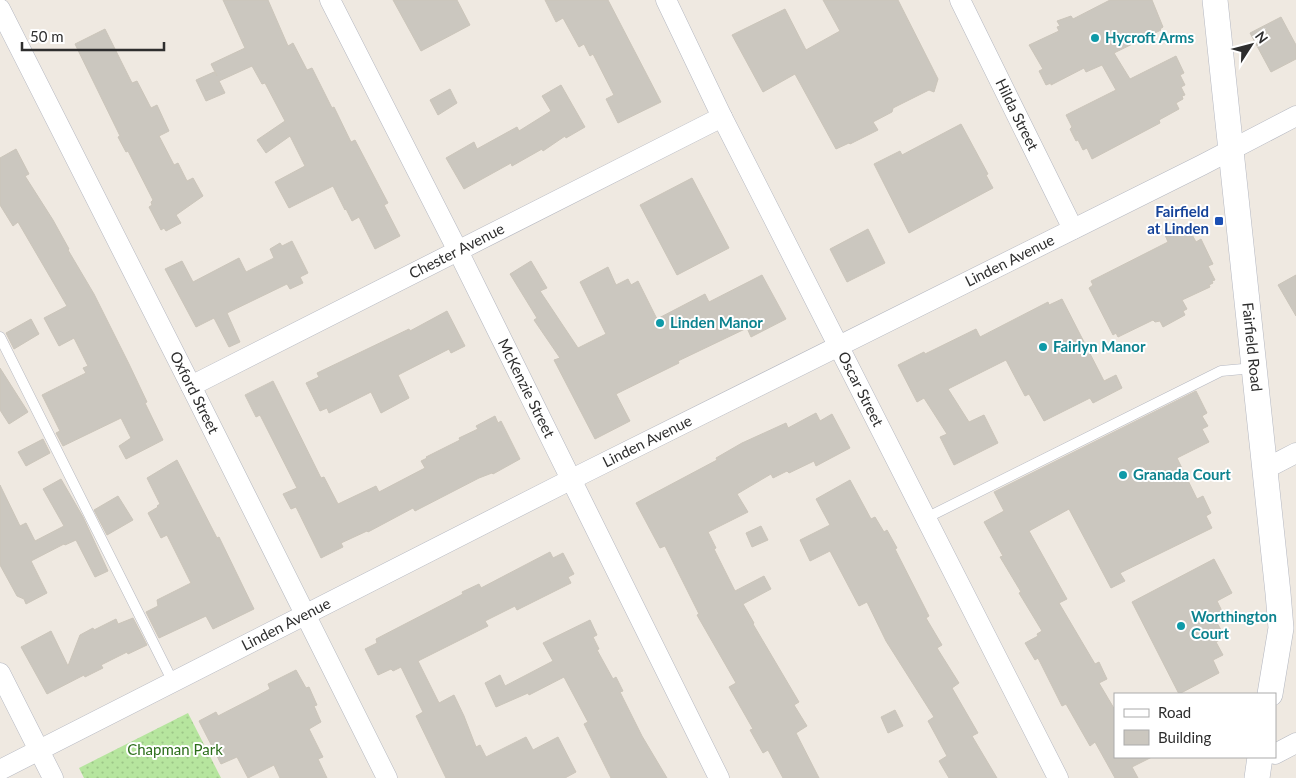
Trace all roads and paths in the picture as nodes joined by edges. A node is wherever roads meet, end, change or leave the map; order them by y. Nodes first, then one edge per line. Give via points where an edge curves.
1 (330, 0) edge
2 (666, 0) edge
3 (960, 0) edge
4 (1218, 1) edge
5 (0, 9) edge
6 (1296, 116) edge
7 (722, 117) junction
8 (1230, 150) junction
9 (1073, 229) junction
10 (458, 251) junction
11 (0, 337) edge
12 (839, 346) junction
13 (1254, 368) junction
14 (191, 386) junction
15 (1296, 453) edge
16 (1265, 468) junction
17 (570, 480) junction
18 (926, 518) junction
19 (306, 615) junction
20 (0, 673) edge
21 (173, 682) junction
22 (1270, 693) edge
23 (1296, 743) edge
24 (39, 750) junction
25 (1276, 754) edge
26 (0, 770) edge
27 (53, 778) edge
28 (387, 778) edge
29 (719, 778) edge
30 (1058, 778) edge

1 - 10 street, McKenzie Street
2 - 7 street, Oscar Street
3 - 9 street, Hilda Street
4 - 8 street, Fairfield Road
5 - 14 street, Oxford Street
6 - 8 street, Linden Avenue
7 - 10 street, Chester Avenue
7 - 12 street, Oscar Street
8 - 9 street, Linden Avenue
8 - 13 street, Fairfield Road
9 - 12 street, Linden Avenue
10 - 14 street, Chester Avenue
10 - 17 street, McKenzie Street
11 - 21 lane
12 - 17 street, Linden Avenue
12 - 18 street, Oscar Street
13 - 16 street, Fairfield Road
13 - 18 lane via 1221,371
14 - 19 street, Oxford Street
15 - 16 street
16 - 22 street, Fairfield Road via 1281,628
17 - 19 street, Linden Avenue
17 - 29 street, McKenzie Street
18 - 30 street, Oscar Street
19 - 21 street, Linden Avenue
19 - 28 street, Oxford Street
20 - 24 street
21 - 24 street, Linden Avenue
23 - 25 street
24 - 26 street, Linden Avenue
24 - 27 street

